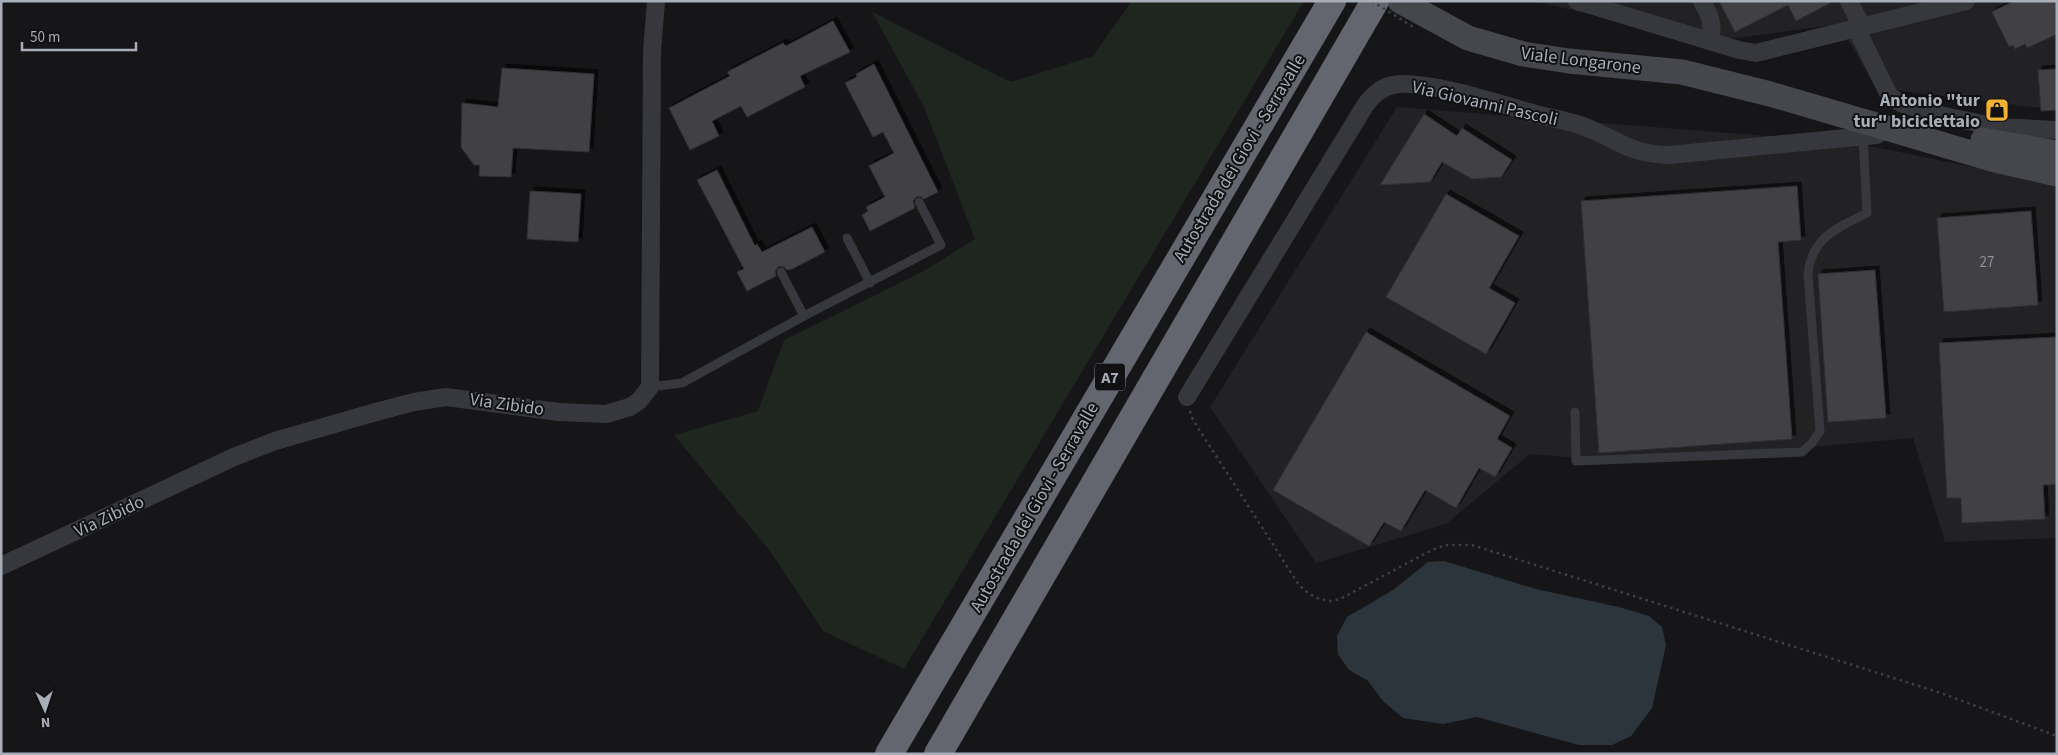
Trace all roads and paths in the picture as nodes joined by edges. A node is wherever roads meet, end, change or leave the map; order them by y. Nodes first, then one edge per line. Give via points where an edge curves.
1 (656, 1) edge
2 (1332, 1) edge
3 (1373, 1) edge
4 (1576, 1) edge
5 (1702, 1) edge
6 (1849, 1) edge
7 (1966, 1) edge
8 (1411, 14) edge
9 (1859, 27) junction
10 (1710, 41) junction
11 (1881, 128) junction
12 (2057, 130) edge
13 (2057, 153) edge
14 (2057, 174) edge
15 (919, 202) dead end
16 (847, 238) dead end
17 (781, 272) dead end
18 (870, 283) junction
19 (804, 316) junction
20 (650, 387) junction
21 (1187, 398) joint
22 (1575, 412) dead end
23 (1, 566) edge
24 (2057, 736) edge
25 (889, 754) edge
26 (938, 754) edge

1 - 20 street via 652,52
2 - 25 highway, Autostrada dei Giovi - Serravalle / A7
3 - 8 path, bridge
3 - 26 highway, A7
4 - 10 street
5 - 10 street via 1713,30
6 - 9 street
7 - 9 street
8 - 11 main road, Viale Longarone via 1468,38 1523,54 1682,72 1770,94
9 - 10 street via 1756,53
9 - 12 street via 1890,97 1903,104 1997,127
11 - 13 main road, Viale Longarone
11 - 14 main road, Viale Longarone
11 - 21 street, Via Giovanni Pascoli via 1652,155 1632,151 1589,129 1523,110 1421,84 1392,85 1366,104
11 - 22 lane via 1867,213 1823,238 1810,256 1808,274 1820,431 1812,443 1802,452 1576,461
15 - 18 lane via 941,245
16 - 18 lane
17 - 19 lane
18 - 19 lane
19 - 20 lane via 682,383
20 - 23 street, Via Zibido via 630,407 606,414 559,412 446,397 376,412 234,457
21 - 24 path via 1193,420 1288,570 1308,593 1319,599 1340,599 1445,545 1472,545 1941,693

